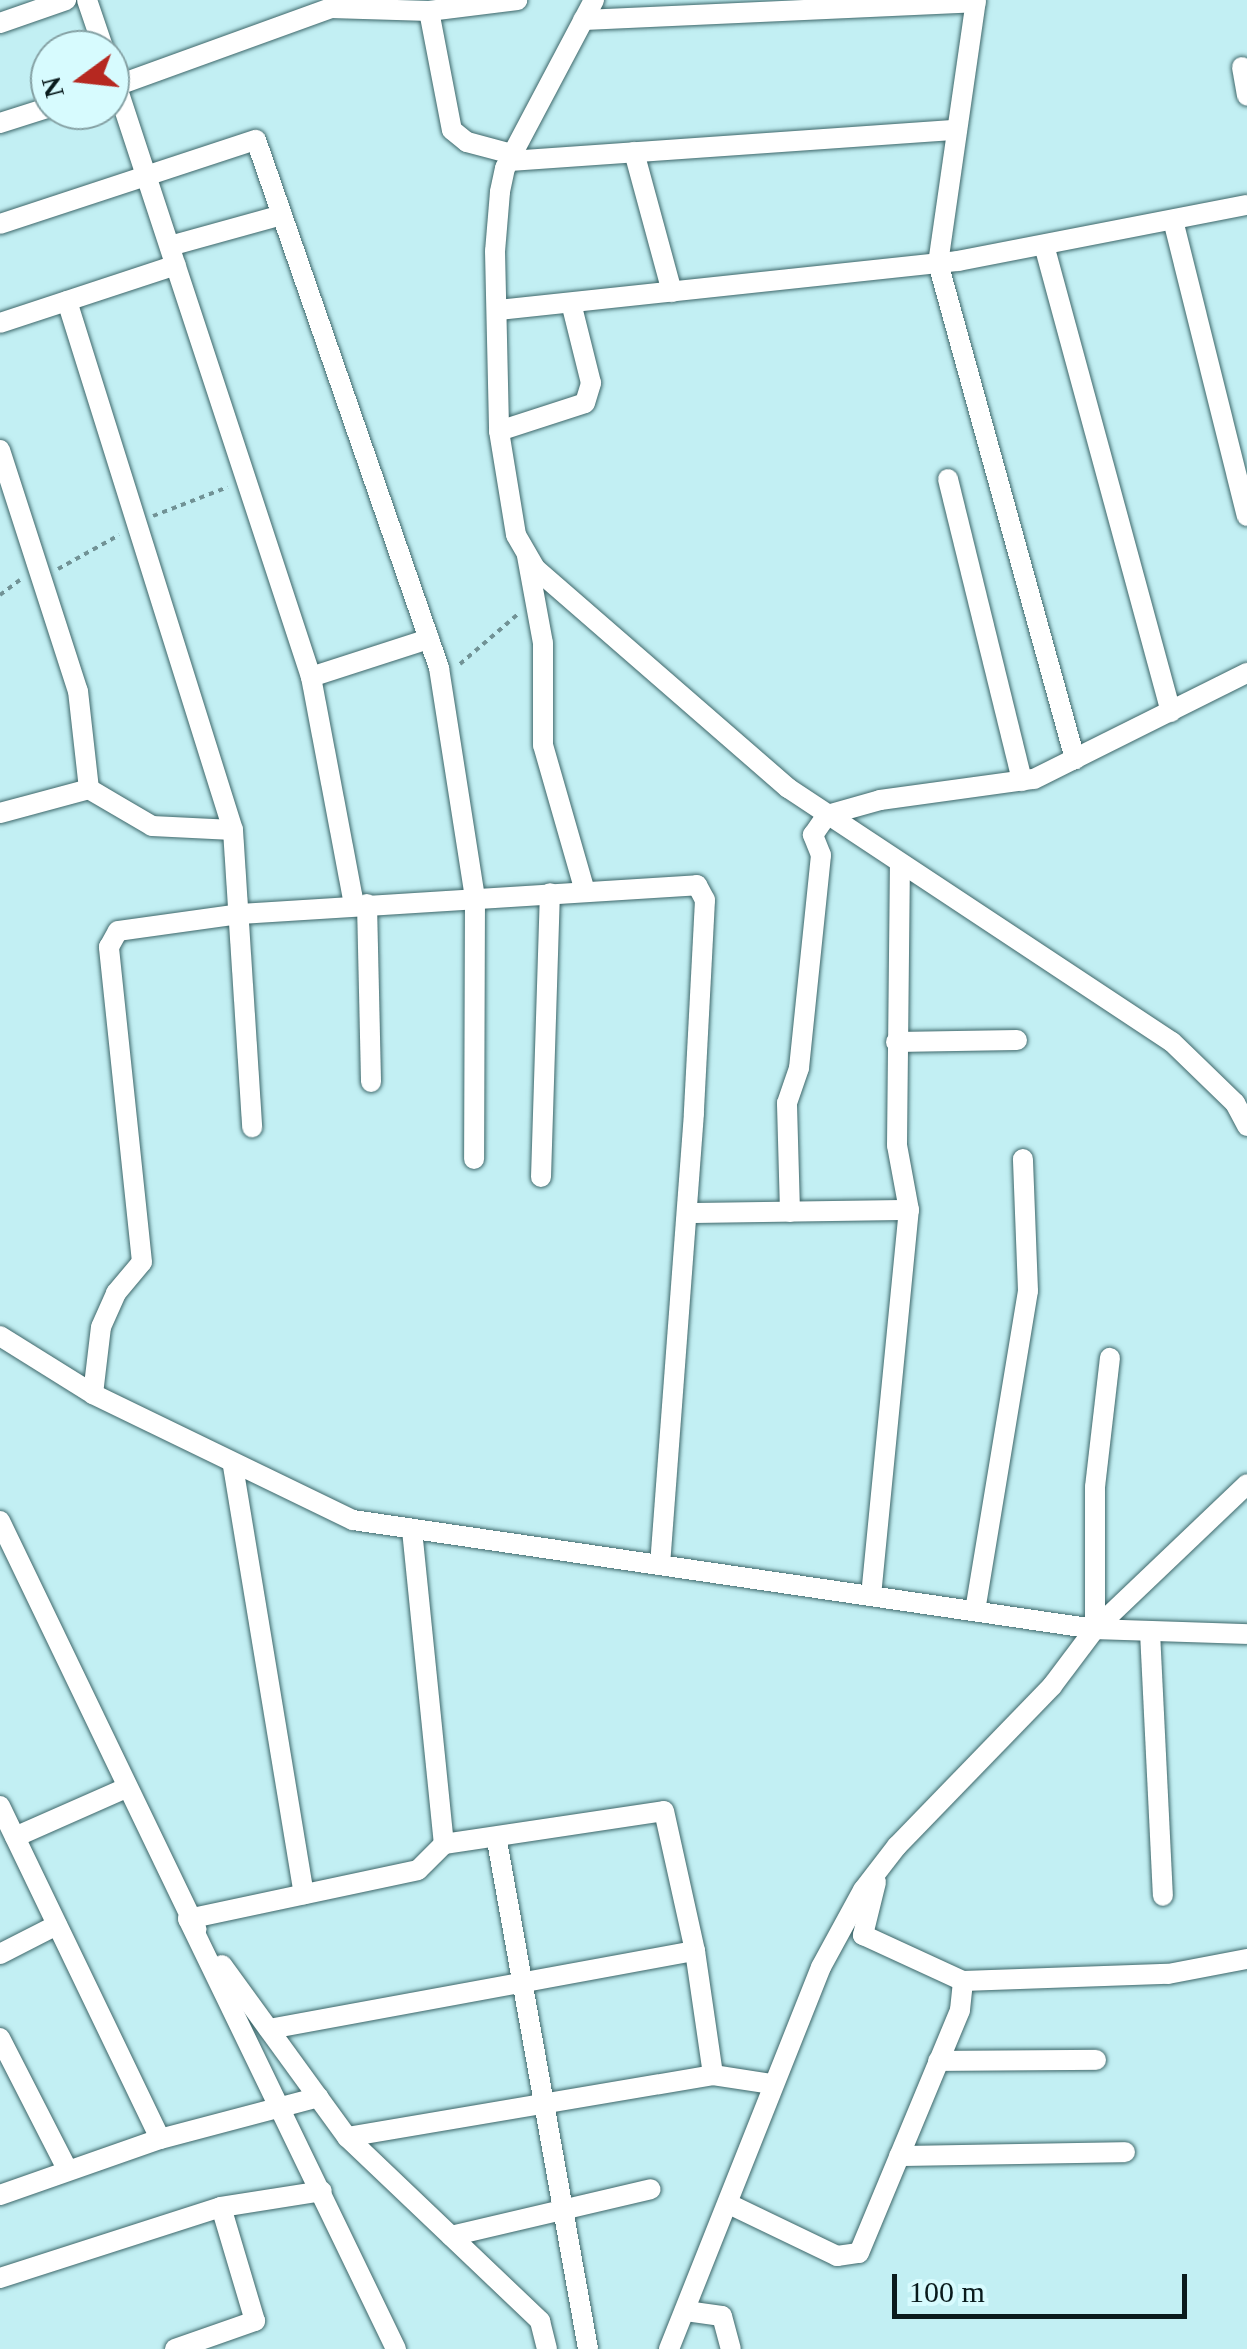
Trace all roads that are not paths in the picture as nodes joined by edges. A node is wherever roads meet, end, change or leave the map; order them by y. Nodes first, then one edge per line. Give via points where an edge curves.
1 (66, 0) edge
2 (87, 0) edge
3 (517, 0) edge
4 (594, 0) edge
5 (976, 1) edge
6 (763, 6) edge
7 (429, 11) junction
8 (584, 20) junction
9 (0, 23) edge
10 (97, 30) edge
11 (1242, 67) dead end
12 (130, 74) edge
13 (1247, 96) edge
14 (30, 114) edge
15 (0, 123) edge
16 (130, 129) edge
17 (957, 130) junction
18 (634, 152) junction
19 (510, 158) junction
20 (149, 180) junction
21 (1247, 206) edge
22 (282, 215) junction
23 (1174, 220) junction
24 (0, 224) edge
25 (1044, 244) junction
26 (174, 255) junction
27 (938, 264) junction
28 (672, 292) junction
29 (67, 301) junction
30 (571, 303) junction
31 (499, 310) junction
32 (0, 323) edge
33 (499, 430) junction
34 (0, 450) edge
35 (948, 479) dead end
36 (1247, 516) edge
37 (527, 554) junction
38 (429, 638) junction
39 (1247, 673) edge
40 (311, 677) junction
41 (1171, 712) junction
42 (1075, 759) junction
43 (1022, 781) junction
44 (89, 789) junction
45 (0, 813) edge
46 (827, 815) junction
47 (233, 830) junction
48 (900, 865) junction
49 (586, 891) junction
50 (550, 893) junction
51 (475, 898) junction
52 (360, 904) junction
53 (240, 914) junction
54 (1017, 1040) dead end
55 (896, 1042) junction
56 (372, 1082) dead end
57 (1247, 1126) edge
58 (252, 1128) dead end
59 (474, 1158) dead end
60 (1023, 1160) dead end
61 (541, 1177) dead end
62 (909, 1210) junction
63 (790, 1212) junction
64 (687, 1213) junction
65 (0, 1336) edge
66 (1110, 1358) dead end
67 (93, 1394) junction
68 (234, 1466) junction
69 (1247, 1484) edge
70 (0, 1521) edge
71 (412, 1530) junction
72 (660, 1565) junction
73 (871, 1596) junction
74 (975, 1611) junction
75 (1095, 1629) junction
76 (1150, 1632) junction
77 (1247, 1634) edge
78 (126, 1788) junction
79 (0, 1806) edge
80 (15, 1837) junction
81 (497, 1840) junction
82 (444, 1844) junction
83 (879, 1870) junction
84 (304, 1894) junction
85 (1163, 1896) dead end
86 (188, 1918) junction
87 (57, 1925) junction
88 (696, 1951) junction
89 (0, 1954) edge
90 (1247, 1959) edge
91 (522, 1978) junction
92 (963, 1981) junction
93 (269, 2029) junction
94 (0, 2038) edge
95 (938, 2060) junction
96 (1096, 2060) dead end
97 (713, 2075) junction
98 (772, 2084) junction
99 (318, 2097) junction
100 (546, 2101) junction
101 (282, 2107) junction
102 (347, 2136) junction
103 (160, 2139) junction
104 (1124, 2152) dead end
105 (899, 2156) junction
106 (68, 2171) junction
107 (651, 2189) dead end
108 (322, 2192) junction
109 (0, 2194) edge
110 (730, 2204) junction
111 (221, 2207) junction
112 (566, 2208) junction
113 (451, 2236) junction
114 (0, 2278) edge
115 (686, 2311) junction
116 (175, 2349) edge
117 (396, 2349) edge
118 (546, 2349) edge
119 (588, 2349) edge
120 (669, 2349) edge
121 (731, 2349) edge

1 - 9 street
2 - 10 street
3 - 7 street
4 - 8 street
5 - 6 street
5 - 17 street
6 - 8 street
7 - 12 street via 332,8
7 - 19 street via 452,130
8 - 19 street
11 - 13 street
14 - 15 street
16 - 20 street
17 - 18 street
17 - 27 street
18 - 19 street
18 - 28 street
19 - 31 street via 495,251
20 - 22 street via 256,140
20 - 24 street
20 - 26 street
21 - 23 street
22 - 26 street
22 - 38 street
23 - 25 street
23 - 36 street
25 - 27 street
25 - 41 street
26 - 29 street
26 - 40 street
27 - 28 street
27 - 42 street
28 - 30 street
29 - 32 street
29 - 47 street
30 - 31 street
30 - 33 street via 591,383 585,403
31 - 33 street
33 - 37 street via 516,534
34 - 44 street via 78,691
35 - 43 street
37 - 46 street via 565,595
37 - 49 street via 543,643 543,745
38 - 40 street
38 - 51 street
39 - 41 street
40 - 52 street
41 - 42 street
42 - 43 street
43 - 46 street via 880,800
44 - 45 street
44 - 47 street via 152,826
46 - 48 street
46 - 63 street via 814,835 821,855 799,1068 788,1103
47 - 53 street
48 - 55 street
48 - 57 street via 1172,1042
49 - 50 street
49 - 64 street via 697,885 705,900
50 - 51 street
50 - 61 street
51 - 52 street
51 - 59 street
52 - 53 street
52 - 56 street
53 - 58 street
53 - 67 street via 174,920 112,938 142,1262 116,1292 101,1328
54 - 55 street
55 - 62 street via 896,1144
60 - 74 street via 1028,1291
62 - 63 street
62 - 73 street
63 - 64 street
64 - 72 street
65 - 67 street
66 - 75 street via 1095,1487
67 - 68 street
68 - 71 street via 353,1520
68 - 84 street
69 - 75 street
70 - 78 street
71 - 72 street
71 - 82 street
72 - 73 street
73 - 74 street
74 - 75 street
75 - 76 street
75 - 83 street via 1052,1686
76 - 77 street
76 - 85 street
78 - 80 street
78 - 86 street
79 - 80 street
80 - 87 street
81 - 82 street
81 - 88 street via 666,1812
81 - 91 street
82 - 84 street via 418,1870
83 - 92 street via 863,1935
83 - 98 street via 834,1939
84 - 86 street
86 - 93 street
86 - 101 street
87 - 89 street
87 - 103 street
88 - 91 street
88 - 97 street
90 - 92 street via 1168,1974
91 - 93 street
91 - 100 street
92 - 95 street via 960,2010
93 - 99 street
94 - 106 street
95 - 96 street
95 - 105 street
97 - 98 street
97 - 100 street
98 - 110 street
99 - 101 street
99 - 102 street
100 - 102 street
100 - 112 street
101 - 103 street
101 - 108 street
102 - 113 street
103 - 106 street
104 - 105 street
105 - 110 street via 859,2253 837,2256
106 - 109 street
107 - 112 street
108 - 111 street
108 - 117 street
110 - 115 street
111 - 114 street
111 - 116 street via 255,2321
112 - 113 street
112 - 119 street
113 - 118 street via 540,2321
115 - 120 street
115 - 121 street via 722,2316

